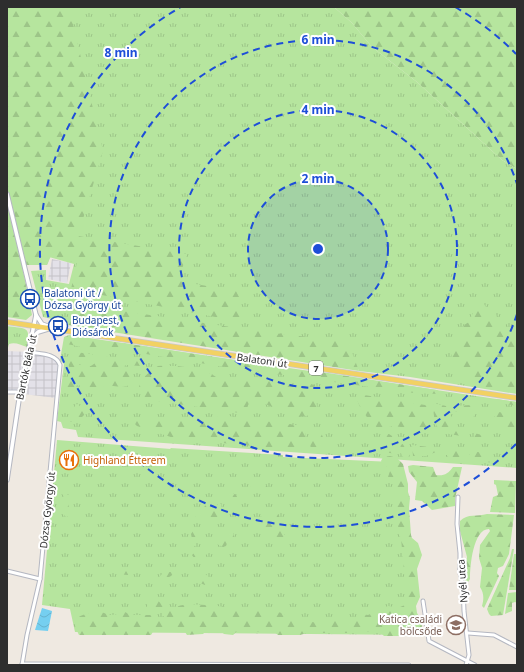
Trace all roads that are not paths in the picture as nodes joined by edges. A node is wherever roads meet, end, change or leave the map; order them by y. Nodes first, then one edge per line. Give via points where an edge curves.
1 (7, 194) edge
2 (36, 315) junction
3 (7, 322) edge
4 (34, 326) junction
5 (53, 328) junction
6 (32, 338) junction
7 (29, 352) junction
8 (7, 392) edge
9 (20, 394) junction
10 (517, 398) edge
11 (7, 480) edge
12 (458, 497) dead end
13 (7, 572) edge
14 (40, 579) junction
15 (423, 601) dead end
16 (468, 633) junction
17 (517, 647) edge
18 (468, 661) junction
19 (22, 664) edge
20 (180, 665) edge
21 (327, 665) edge
22 (409, 665) edge
23 (466, 665) edge
24 (475, 665) edge

1 - 2 street
2 - 4 street
2 - 5 street via 42,324
3 - 4 main road, Balatoni út / 7
4 - 5 main road, Balatoni út / 7
4 - 6 street, Bartók Béla út
5 - 6 street via 38,332
5 - 10 main road, Balatoni út / 7
6 - 7 street, Bartók Béla út
7 - 9 street, Bartók Béla út
7 - 14 street, Dózsa György út via 52,356 60,365
8 - 9 street
9 - 11 street, Bartók Béla út
12 - 16 street, Nyél utca via 460,573
13 - 14 street
14 - 19 street, Dózsa György út
15 - 18 street via 429,641
16 - 17 street via 494,635
16 - 18 street, Nyél utca
18 - 23 street, Nyél utca
18 - 24 street
19 - 20 street
20 - 21 street
21 - 22 street

